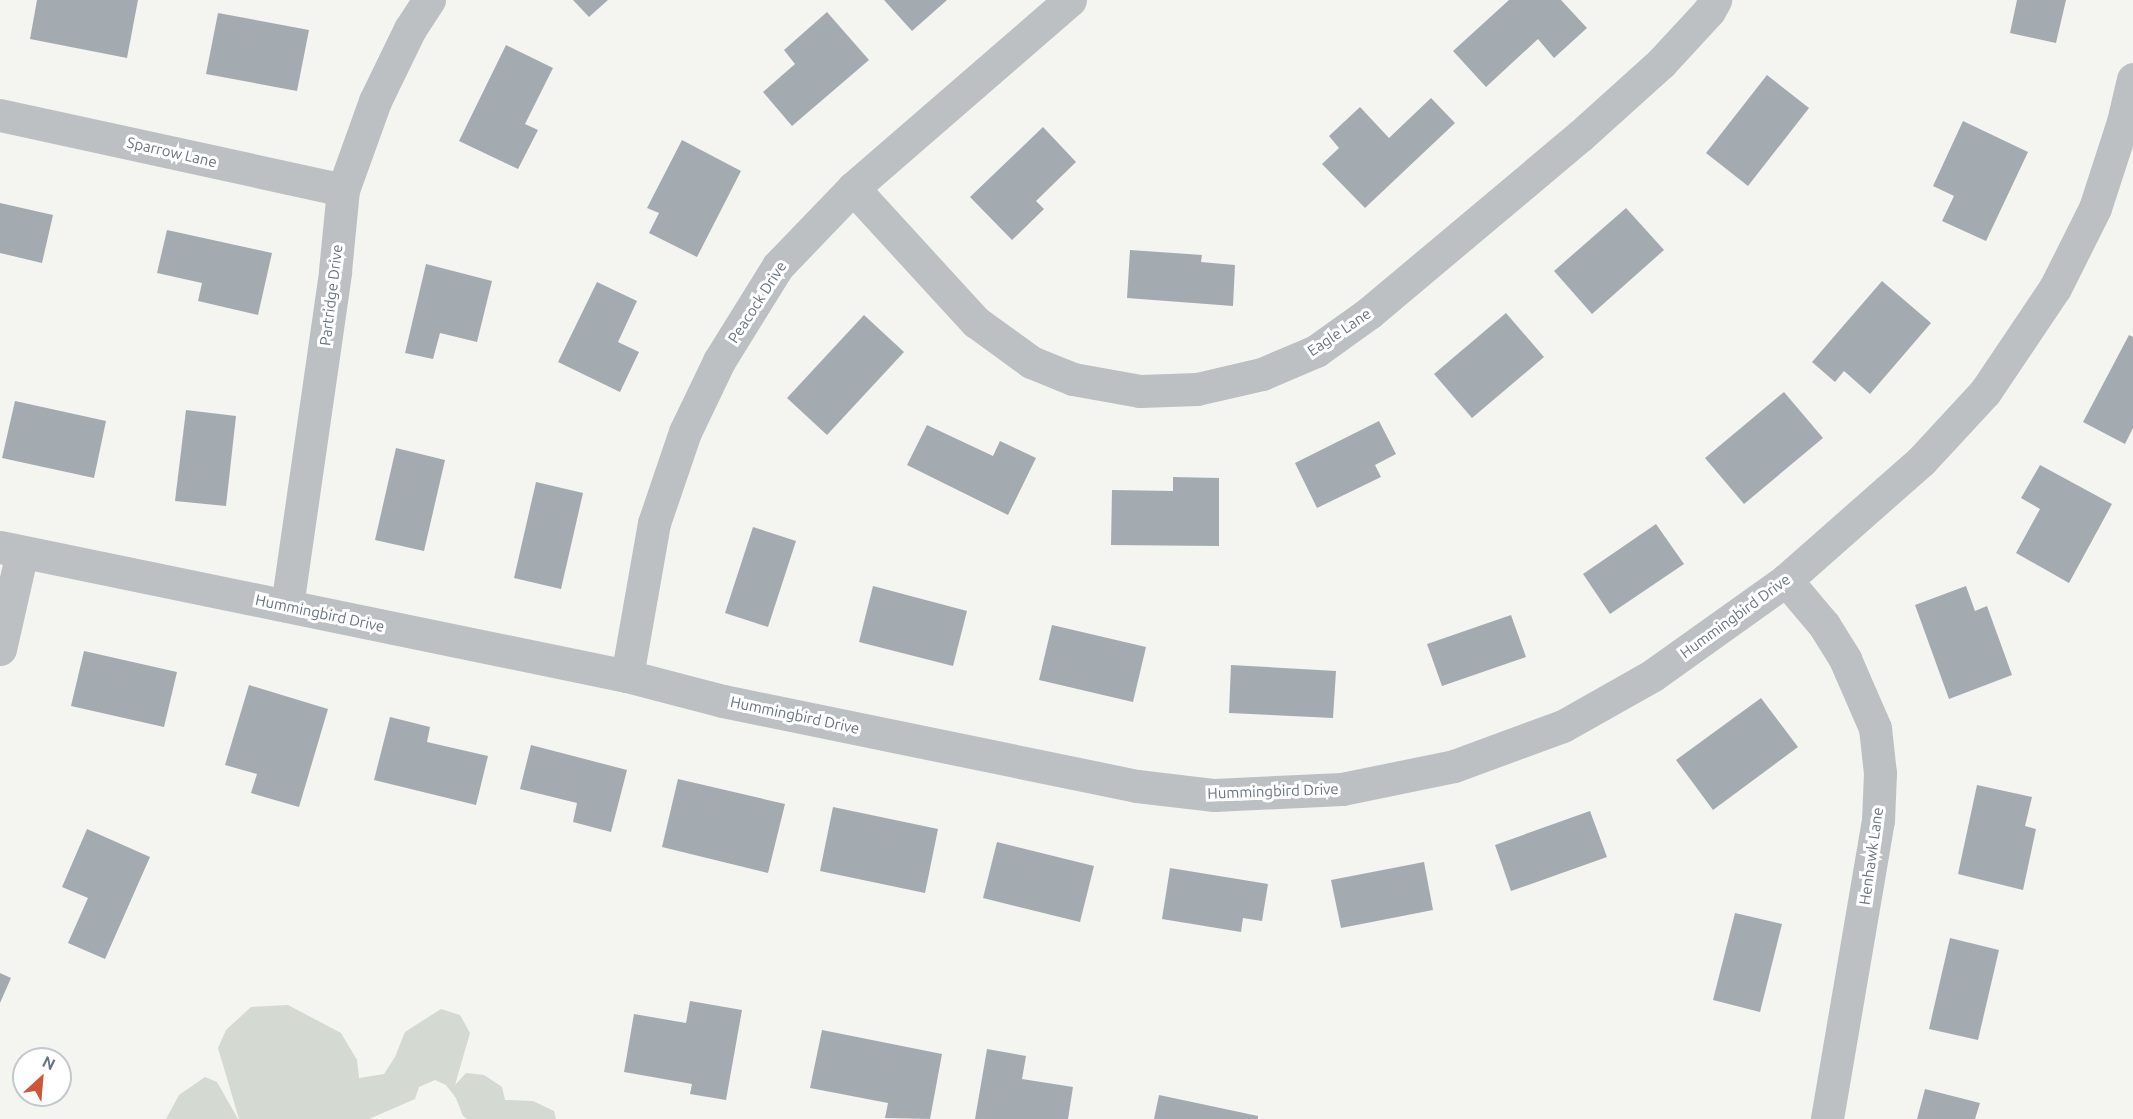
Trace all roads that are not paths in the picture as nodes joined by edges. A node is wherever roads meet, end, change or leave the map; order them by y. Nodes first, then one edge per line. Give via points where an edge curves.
1 (429, 0) edge
2 (1070, 0) edge
3 (1715, 0) edge
4 (2133, 79) edge
5 (0, 115) edge
6 (853, 188) junction
7 (343, 190) junction
8 (11, 550) edge
9 (1786, 580) junction
10 (287, 606) junction
11 (0, 649) edge
12 (627, 676) junction
13 (1827, 1119) edge

1 - 7 street, Partridge Drive via 410,29 375,101
2 - 6 street, Peacock Drive
3 - 6 street, Eagle Lane via 1653,70 1369,313 1305,356 1262,374 1197,389 1140,391 1073,379 1031,362 976,322
4 - 9 street, Hummingbird Drive via 2095,208 2055,288 1985,392 1922,460
5 - 7 street, Sparrow Lane
6 - 12 street, Peacock Drive via 778,266 719,361 685,432 654,523
7 - 10 street, Partridge Drive
8 - 10 street, Hummingbird Drive
8 - 11 street
9 - 12 street, Hummingbird Drive via 1653,675 1563,726 1454,766 1342,789 1214,795 1137,786 723,701
9 - 13 street, Henhawk Lane via 1824,625 1845,659 1875,728 1880,773 1878,820
10 - 12 street, Hummingbird Drive

